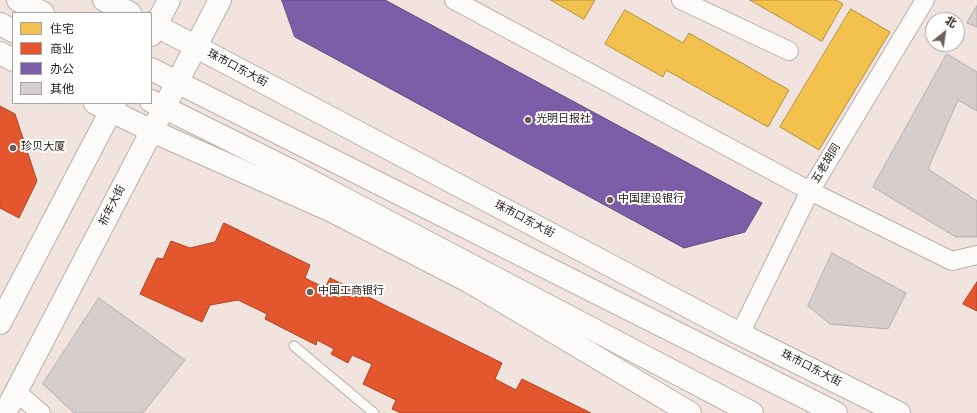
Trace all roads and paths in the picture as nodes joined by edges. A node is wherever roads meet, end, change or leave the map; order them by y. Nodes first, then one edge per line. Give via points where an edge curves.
1 (18, 0) edge
2 (104, 0) edge
3 (169, 0) edge
4 (220, 0) edge
5 (454, 0) edge
6 (681, 0) edge
7 (925, 0) edge
8 (41, 12) edge
9 (128, 12) edge
10 (0, 24) edge
11 (153, 28) edge
12 (12, 30) edge
13 (196, 47) junction
14 (789, 51) dead end
15 (0, 53) edge
16 (12, 59) edge
17 (152, 69) edge
18 (177, 83) junction
19 (158, 104) edge
20 (107, 106) edge
21 (152, 131) junction
22 (810, 191) junction
23 (977, 255) edge
24 (0, 323) edge
25 (740, 334) junction
26 (294, 346) dead end
27 (16, 392) junction
28 (685, 412) edge
29 (5, 413) edge
30 (41, 413) edge
31 (374, 413) edge
32 (752, 413) edge
33 (836, 413) edge
34 (899, 413) edge

1 - 8 main road
2 - 9 main road
3 - 11 main road
4 - 13 main road, 祈年大街
5 - 22 street
6 - 14 street
7 - 22 street, 五老胡同
10 - 12 main road
11 - 13 main road, 珠市口东大街
13 - 18 main road, 祈年大街
13 - 25 main road, 珠市口东大街
15 - 16 main road
17 - 18 main road
18 - 19 main road, 祈年大街
18 - 33 main road
19 - 21 main road, 祈年大街
19 - 32 main road via 288,169
20 - 21 main road
20 - 24 main road
21 - 27 main road, 祈年大街
21 - 28 main road via 332,211 470,282
22 - 23 street via 952,261
22 - 25 street, 五老胡同
25 - 34 main road, 珠市口东大街
26 - 31 lane
27 - 29 main road, 祈年大街
27 - 30 street

